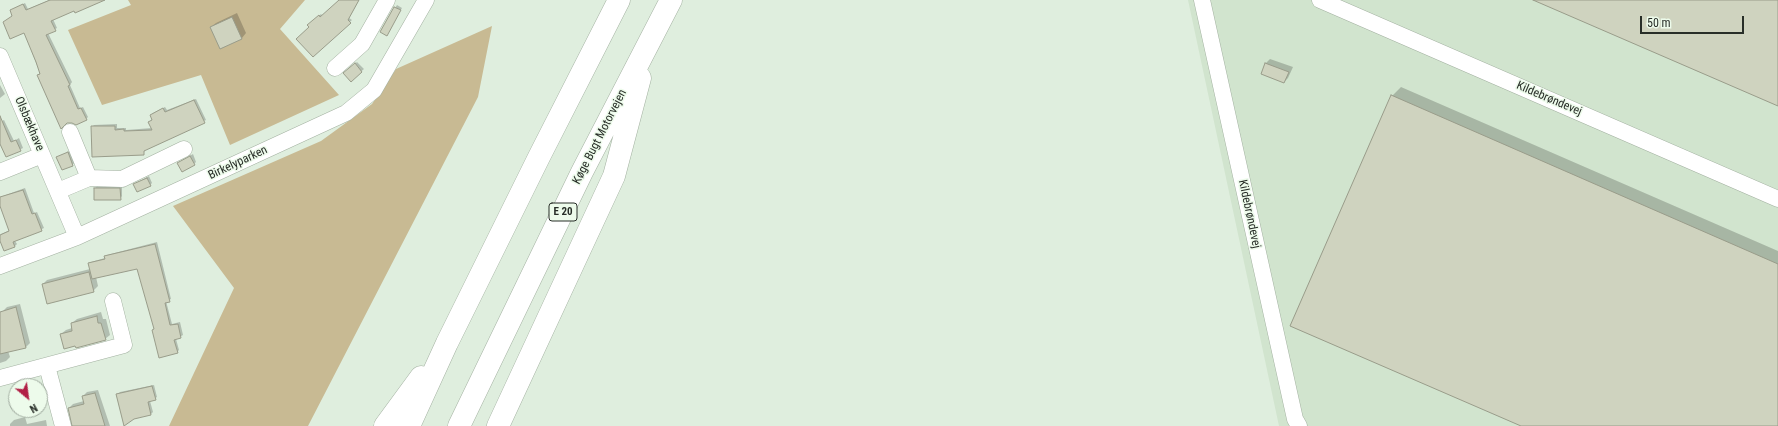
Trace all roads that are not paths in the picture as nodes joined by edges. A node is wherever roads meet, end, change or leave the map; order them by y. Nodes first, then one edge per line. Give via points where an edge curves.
1 (387, 0) edge
2 (426, 0) edge
3 (619, 0) edge
4 (671, 0) edge
5 (1202, 0) edge
6 (1320, 0) edge
7 (651, 39) junction
8 (0, 56) edge
9 (335, 68) dead end
10 (70, 132) dead end
11 (184, 149) dead end
12 (42, 155) junction
13 (0, 172) edge
14 (89, 178) junction
15 (58, 192) junction
16 (1778, 199) edge
17 (77, 237) junction
18 (0, 266) edge
19 (113, 300) dead end
20 (447, 343) junction
21 (47, 366) junction
22 (0, 378) edge
23 (63, 426) edge
24 (385, 426) edge
25 (409, 426) edge
26 (459, 426) edge
27 (498, 426) edge
28 (1299, 426) edge

1 - 9 street via 362,44
2 - 17 street, Birkelyparken via 374,90 346,113
3 - 20 highway
4 - 7 highway, Køge Bugt Motorvejen / E 20
5 - 28 street, Kildebrøndevej via 1295,419
6 - 16 street, Kildebrøndevej
7 - 26 highway, Køge Bugt Motorvejen / E 20 via 578,179
7 - 27 highway via 614,176
8 - 12 street, Olsbækhave
10 - 14 street
11 - 14 street via 122,179
12 - 13 street
12 - 15 street, Olsbækhave
14 - 15 street
15 - 17 street, Olsbækhave
17 - 18 street, Birkelyparken
19 - 21 street via 124,345
20 - 24 highway
20 - 25 highway
21 - 22 street
21 - 23 street

